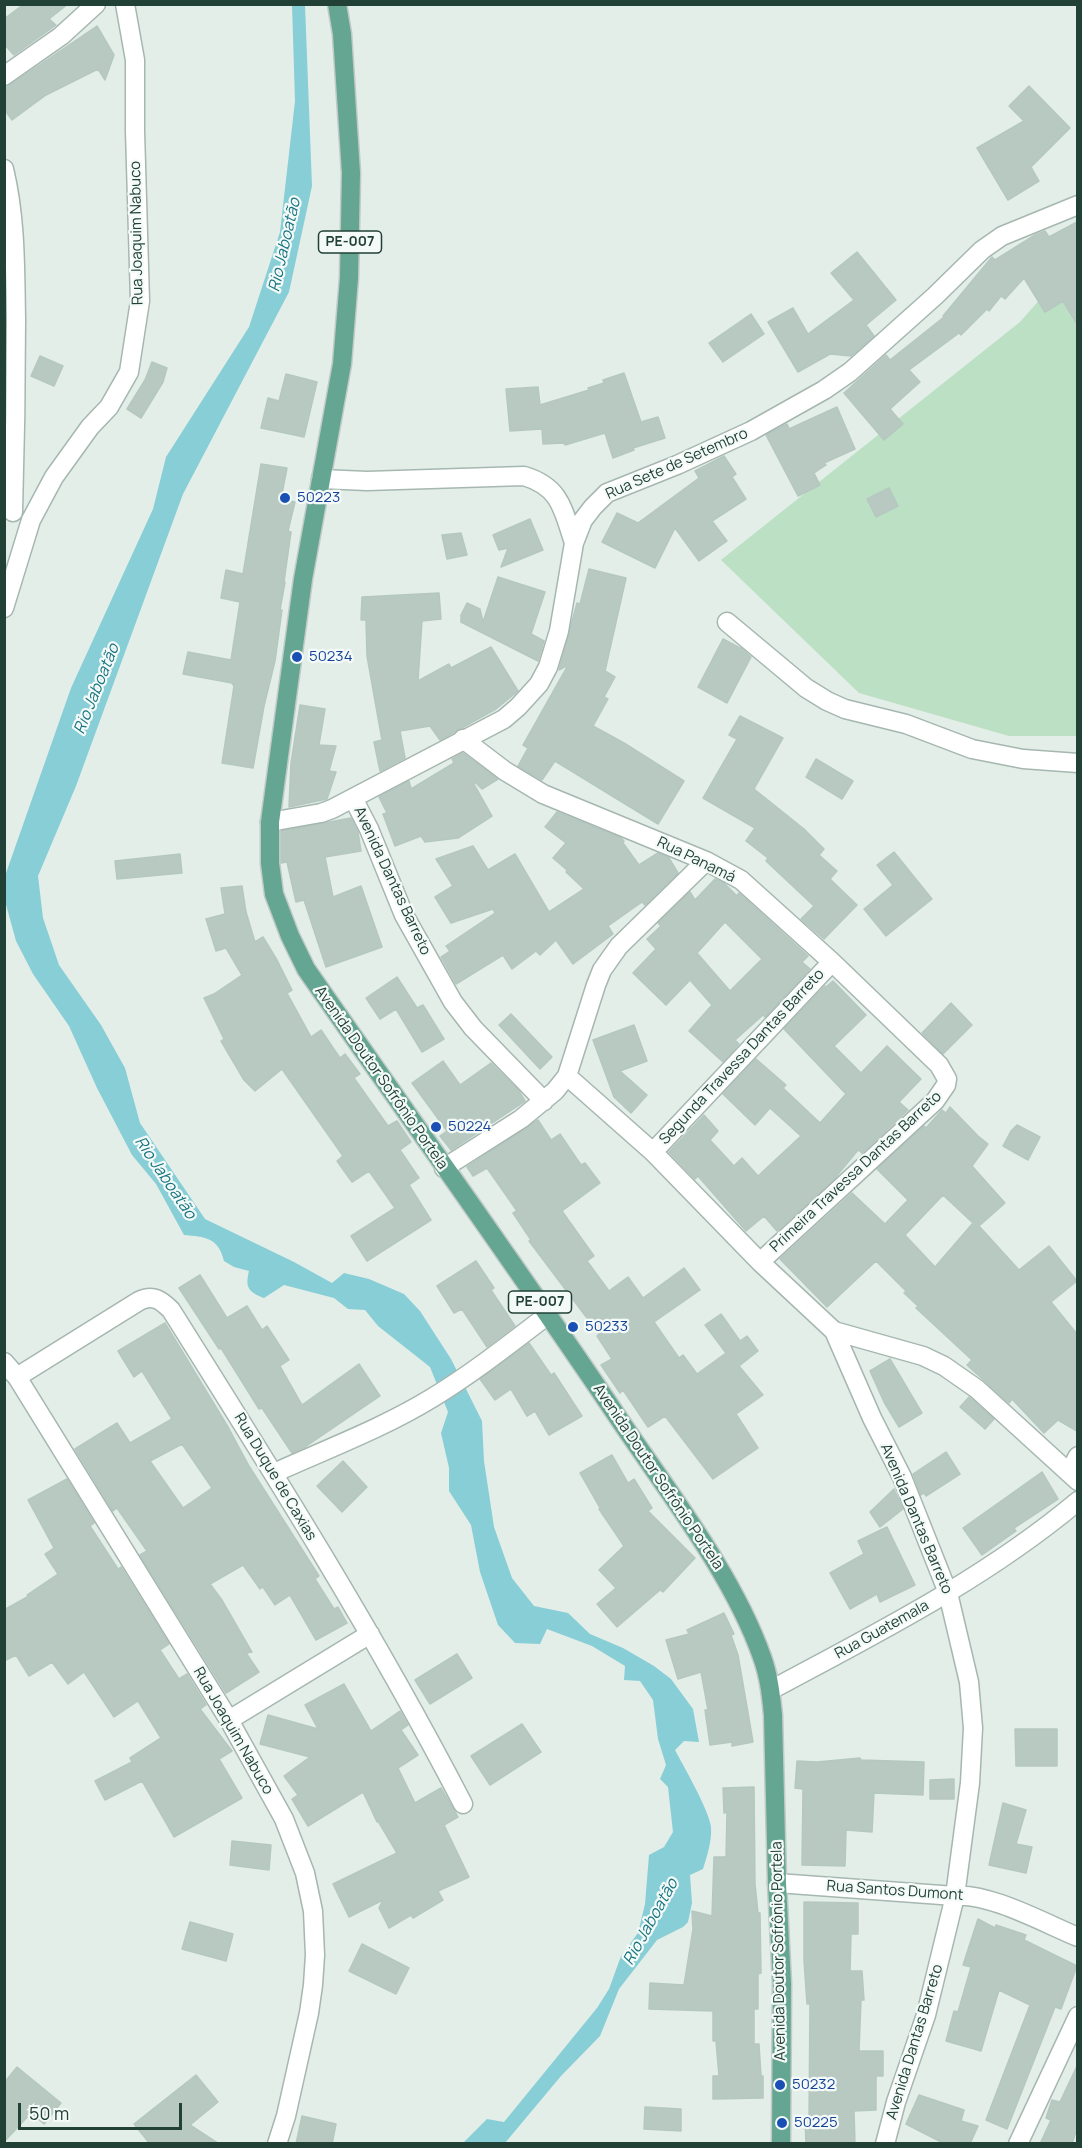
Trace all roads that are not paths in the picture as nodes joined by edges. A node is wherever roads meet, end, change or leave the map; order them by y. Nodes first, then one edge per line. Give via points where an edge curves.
1 (96, 4) edge
2 (125, 4) edge
3 (336, 4) edge
4 (4, 76) edge
5 (4, 169) edge
6 (1077, 205) edge
7 (321, 479) junction
8 (9, 510) edge
9 (31, 520) junction
10 (574, 543) junction
11 (4, 608) edge
12 (727, 622) dead end
13 (463, 740) junction
14 (1077, 762) edge
15 (354, 800) junction
16 (270, 822) junction
17 (706, 861) junction
18 (832, 962) junction
19 (567, 1076) junction
20 (947, 1079) joint
21 (544, 1101) junction
22 (653, 1152) junction
23 (444, 1168) junction
24 (760, 1262) junction
25 (549, 1314) junction
26 (834, 1331) junction
27 (4, 1362) edge
28 (17, 1377) junction
29 (1077, 1456) edge
30 (274, 1473) junction
31 (1073, 1477) edge
32 (1077, 1501) edge
33 (948, 1593) junction
34 (370, 1634) junction
35 (771, 1690) junction
36 (229, 1720) junction
37 (463, 1804) dead end
38 (777, 1883) junction
39 (955, 1896) junction
40 (1077, 1937) edge
41 (1077, 2016) edge
42 (277, 2144) edge
43 (782, 2144) edge
44 (885, 2144) edge
45 (1018, 2144) edge

1 - 4 street via 61,36
2 - 9 street, Rua Joaquim Nabuco via 136,84 140,301 135,341 121,390 54,477
3 - 7 main road, Avenida Doutor Sofrônio Portela / PE-007 via 342,34 350,152 349,278 342,364
5 - 8 street via 11,197 15,250 16,417
6 - 10 street, Rua Sete de Setembro via 1002,236 982,250 850,372 824,390 751,431 607,493 583,520
7 - 10 street via 524,476 540,481 560,501
7 - 16 main road, Avenida Doutor Sofrônio Portela / PE-007 via 303,579
8 - 9 street
9 - 11 street, Rua Joaquim Nabuco
10 - 13 street, Rua Sete de Setembro via 559,631 539,684 504,719
12 - 14 street via 806,688 845,709 906,724 972,749 1023,759
13 - 15 street, Rua Sete de Setembro
13 - 17 street, Rua Panamá via 543,794
15 - 16 street, Rua Sete de Setembro via 321,813
15 - 21 street, Avenida Dantas Barreto via 404,915 453,1002
16 - 23 main road, Avenida Doutor Sofrônio Portela / PE-007 via 274,894 306,969
17 - 18 street, Rua Panamá via 741,880
17 - 19 street via 619,946 602,970
18 - 20 street, Rua Panamá via 939,1065
18 - 22 street, Segunda Travessa Dantas Barreto
19 - 21 street
19 - 22 street, Avenida Dantas Barreto
20 - 24 street, Primeira Travessa Dantas Barreto via 935,1101
21 - 23 street
22 - 24 street, Avenida Dantas Barreto
23 - 25 main road, Avenida Doutor Sofrônio Portela / PE-007
24 - 26 street, Avenida Dantas Barreto
25 - 30 street via 432,1398
25 - 35 main road, Avenida Doutor Sofrônio Portela / PE-007 via 728,1584 749,1624
26 - 31 street via 944,1366 977,1389
26 - 33 street, Avenida Dantas Barreto via 902,1477
27 - 28 street, Rua Joaquim Nabuco
28 - 30 street, Rua Duque de Caxias via 139,1300 159,1299 171,1310
28 - 36 street, Rua Joaquim Nabuco
29 - 31 street
30 - 34 street, Rua Duque de Caxias
32 - 33 street, Rua Guatemala via 1016,1550
33 - 35 street, Rua Guatemala
33 - 39 street, Avenida Dantas Barreto via 969,1682 973,1728
34 - 36 street
34 - 37 street, Rua Duque de Caxias
35 - 38 main road, Avenida Doutor Sofrônio Portela / PE-007
36 - 42 street, Rua Joaquim Nabuco via 284,1819 305,1873 313,1911 315,1955 309,2013
38 - 39 street, Rua Santos Dumont
38 - 43 main road, Avenida Doutor Sofrônio Portela / PE-007 via 782,1984
39 - 40 street, Rua Santos Dumont via 968,1894 994,1902
39 - 44 street, Avenida Dantas Barreto via 926,2015
41 - 45 street

